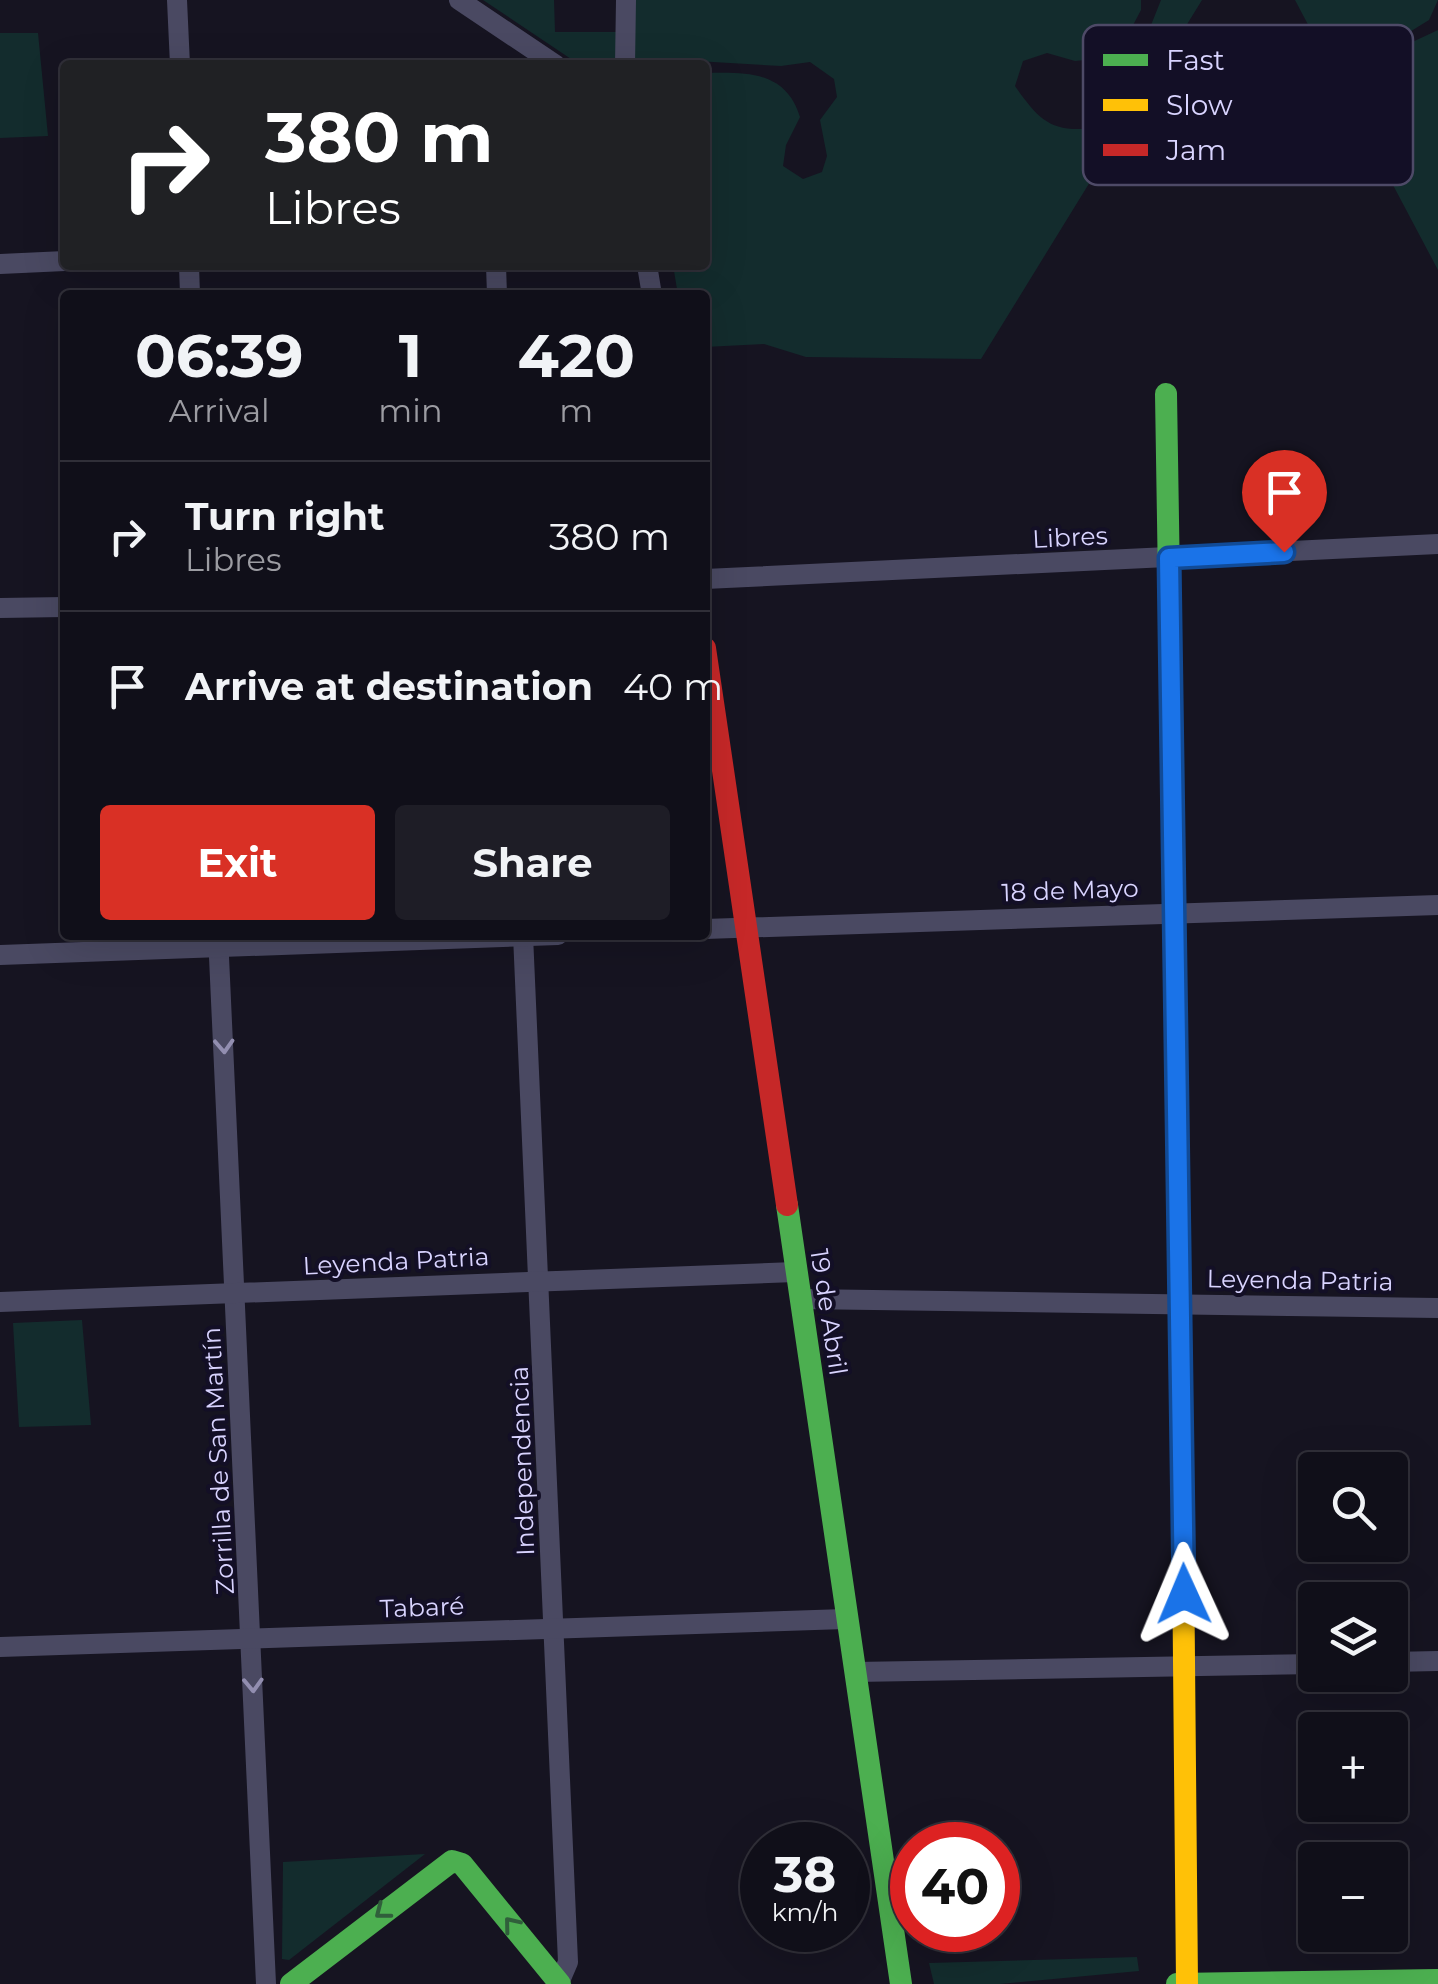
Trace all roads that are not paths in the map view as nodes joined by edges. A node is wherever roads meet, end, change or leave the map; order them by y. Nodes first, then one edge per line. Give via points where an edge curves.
1 (177, 0) edge
2 (458, 0) edge
3 (626, 0) edge
4 (180, 60) edge
5 (548, 60) edge
6 (625, 60) edge
7 (60, 261) edge
8 (0, 264) edge
9 (1166, 394) dead end
10 (1438, 544) edge
11 (1169, 558) junction
12 (710, 578) edge
13 (60, 607) edge
14 (0, 608) edge
15 (710, 682) edge
16 (1438, 905) edge
17 (1175, 912) junction
18 (746, 928) junction
19 (710, 930) edge
20 (320, 940) edge
21 (523, 940) edge
22 (219, 942) edge
23 (0, 955) edge
24 (795, 1272) junction
25 (540, 1280) junction
26 (235, 1293) junction
27 (801, 1299) junction
28 (0, 1302) edge
29 (1181, 1303) junction
30 (1438, 1308) edge
31 (845, 1619) junction
32 (554, 1628) junction
33 (251, 1638) junction
34 (0, 1647) edge
35 (1438, 1661) edge
36 (1408, 1662) edge
37 (1298, 1664) edge
38 (1184, 1666) junction
39 (855, 1672) junction
40 (1438, 1980) edge
41 (559, 1983) edge
42 (1184, 1983) edge
43 (266, 1984) edge
44 (291, 1984) edge
45 (902, 1984) edge

1 - 4 street
2 - 5 street
3 - 6 street
7 - 8 street
9 - 11 street
10 - 11 street, Libres
11 - 12 street, Libres
11 - 17 street
13 - 14 street
15 - 18 street, 19 de Abril
16 - 17 street, 18 de Mayo
17 - 18 street, 18 de Mayo
17 - 29 street
18 - 19 street, 18 de Mayo
18 - 24 street, 19 de Abril
20 - 22 street
21 - 25 street, Independencia
22 - 23 street
22 -> 26 street, Zorrilla de San Martín
24 - 25 street, Leyenda Patria
24 - 27 street, 19 de Abril
25 - 26 street, Leyenda Patria
25 - 32 street, Independencia
26 - 28 street, Leyenda Patria
26 - 33 street, Zorrilla de San Martín
27 - 29 street, Leyenda Patria
27 - 31 street, 19 de Abril
29 - 30 street, Leyenda Patria
29 - 38 street
31 - 32 street, Tabaré
31 - 39 street, 19 de Abril
32 - 33 street, Tabaré
32 - 41 street, Independencia via 568,1962
33 - 34 street, Tabaré
33 -> 43 street, Zorrilla de San Martín
35 - 36 street
37 - 38 street
38 - 39 street
38 - 42 street
39 - 45 street, 19 de Abril
40 - 42 street
41 -> 44 street via 462,1864 443,1864

